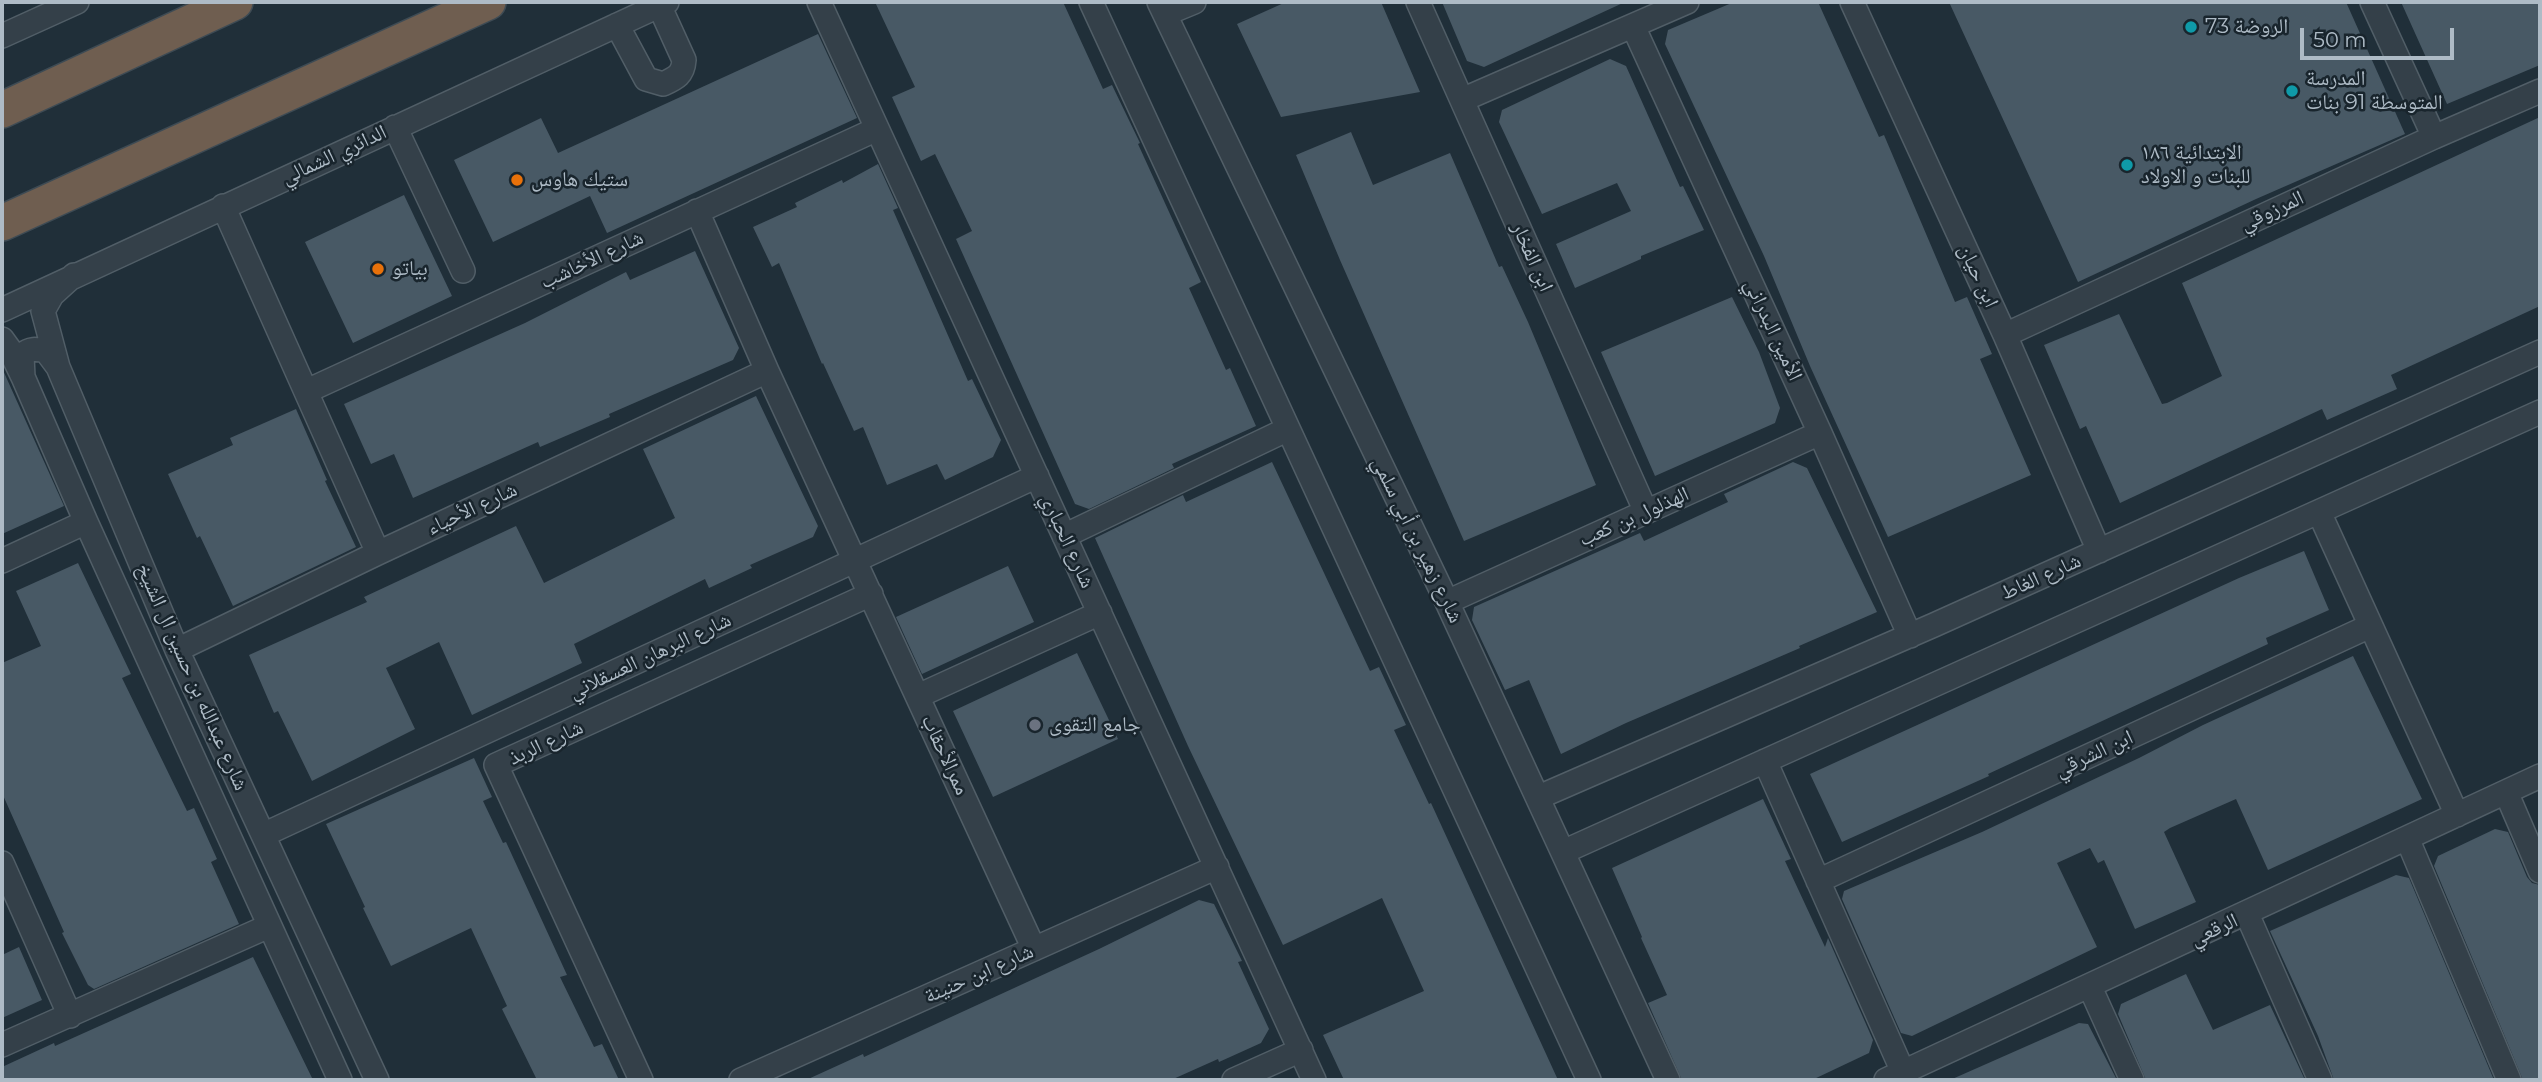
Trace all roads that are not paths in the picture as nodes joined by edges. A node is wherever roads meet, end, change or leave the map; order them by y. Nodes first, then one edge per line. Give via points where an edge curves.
1 (77, 2) edge
2 (235, 2) edge
3 (488, 2) edge
4 (819, 2) edge
5 (1091, 2) edge
6 (1194, 2) edge
7 (1418, 2) edge
8 (1687, 2) edge
9 (1852, 2) edge
10 (2372, 2) edge
11 (663, 4) edge
12 (1162, 8) edge
13 (617, 25) junction
14 (1633, 26) junction
15 (2, 36) edge
16 (2540, 92) edge
17 (1462, 100) junction
18 (2, 110) edge
19 (395, 127) junction
20 (877, 128) junction
21 (2434, 137) junction
22 (223, 206) junction
23 (697, 212) junction
24 (2, 223) edge
25 (463, 271) dead end
26 (74, 275) junction
27 (2, 310) edge
28 (2005, 335) junction
29 (2, 340) edge
30 (2540, 352) edge
31 (58, 367) junction
32 (768, 371) junction
33 (23, 377) junction
34 (307, 391) junction
35 (2540, 412) edge
36 (1289, 429) junction
37 (1820, 433) junction
38 (1037, 476) junction
39 (1646, 512) junction
40 (2319, 512) junction
41 (86, 522) junction
42 (1064, 536) junction
43 (2099, 551) junction
44 (379, 553) junction
45 (2, 561) edge
46 (856, 561) junction
47 (872, 594) junction
48 (1447, 601) junction
49 (1100, 613) junction
50 (2371, 626) junction
51 (1910, 636) junction
52 (177, 650) junction
53 (918, 696) junction
54 (1765, 761) junction
55 (2540, 776) edge
56 (2507, 792) junction
57 (1539, 797) junction
58 (2457, 816) junction
59 (263, 835) junction
60 (2407, 838) junction
61 (1563, 852) junction
62 (2, 863) edge
63 (1217, 867) junction
64 (2540, 871) edge
65 (1818, 881) junction
66 (2247, 914) junction
67 (269, 926) junction
68 (1034, 949) junction
69 (2090, 987) junction
70 (70, 1016) junction
71 (2, 1045) edge
72 (1301, 1050) junction
73 (1909, 1074) edge
74 (340, 1080) edge
75 (377, 1080) edge
76 (641, 1080) edge
77 (741, 1080) edge
78 (1234, 1080) edge
79 (1314, 1080) edge
80 (1589, 1080) edge
81 (1668, 1080) edge
82 (2133, 1080) edge
83 (2320, 1080) edge
84 (2509, 1080) edge

1 - 15 street
2 - 18 highway
3 - 24 highway
4 - 20 street, شارع الحباري
5 - 36 street
6 - 12 street
7 - 17 street, ابن الفخار
8 - 14 street
9 - 28 street, ابن حيان
10 - 21 street
11 - 13 street, الدائري الشمالي
11 - 13 street via 684,60 679,77 663,84 646,79
12 - 48 street, شارع زهير بن أبي سلمي
13 - 19 street, الدائري الشمالي
14 - 17 street
14 - 37 street, الأمين البدراني
16 - 21 street, المرزوقي
17 - 39 street, ابن الفخار
19 - 22 street, الدائري الشمالي
19 - 25 street
20 - 23 street, شارع الأخاشب
20 - 38 street, شارع الحباري
21 - 28 street, المرزوقي
22 - 26 street, الدائري الشمالي
22 - 34 street
23 - 32 street, ممرالأحقاب
23 - 34 street, شارع الأخاشب
26 - 27 street, الدائري الشمالي
26 - 31 street, شارع عبدالله بن حسين ال الشيخ via 51,295 43,311
28 - 43 street, ابن حيان
29 - 33 street, شارع عبدالله بن حسين ال الشيخ
30 - 43 street, شارع الغاط
31 - 33 street via 46,351 27,351 22,355
31 - 52 street, شارع عبدالله بن حسين ال الشيخ
32 - 44 street, شارع الأحياء
32 - 46 street, ممرالأحقاب
33 - 41 street, شارع عبدالله بن حسين ال الشيخ
34 - 44 street
35 - 40 street
36 - 42 street
36 - 80 street
37 - 39 street, الهذلول بن كعب
37 - 51 street, الأمين البدراني
38 - 42 street, شارع الحباري
38 - 46 street, شارع البرهان العسقلاني
39 - 48 street, الهذلول بن كعب
40 - 50 street
40 - 54 street
41 - 45 street
41 - 67 street, شارع عبدالله بن حسين ال الشيخ
42 - 49 street, شارع الحباري
43 - 51 street, شارع الغاط
44 - 52 street, شارع الأحياء
46 - 47 street, ممرالأحقاب
46 - 59 street, شارع البرهان العسقلاني
47 - 53 street, ممرالأحقاب
47 - 76 street, شارع الربذ via 496,765
48 - 57 street, شارع زهير بن أبي سلمي
49 - 53 street
49 - 63 street, شارع الحباري
50 - 58 street
50 - 65 street, ابن الشرقي
51 - 57 street, شارع الغاط
52 - 59 street, شارع عبدالله بن حسين ال الشيخ
53 - 68 street, ممرالأحقاب
54 - 61 street
54 - 65 street
55 - 56 street, الرقعي
56 - 58 street, الرقعي
56 - 64 street
57 - 61 street, شارع زهير بن أبي سلمي
58 - 60 street, الرقعي
59 - 75 street, شارع عبدالله بن حسين ال الشيخ
60 - 66 street, الرقعي
60 - 84 street
61 - 81 street, شارع زهير بن أبي سلمي
62 - 70 street
63 - 68 street, شارع ابن حنينة
63 - 72 street, شارع الحباري
65 - 73 street
66 - 69 street, الرقعي
66 - 83 street
67 - 70 street
67 - 74 street, شارع عبدالله بن حسين ال الشيخ
68 - 77 street, شارع ابن حنينة
69 - 73 street, الرقعي
69 - 82 street
70 - 71 street
72 - 78 street
72 - 79 street, شارع الحباري

